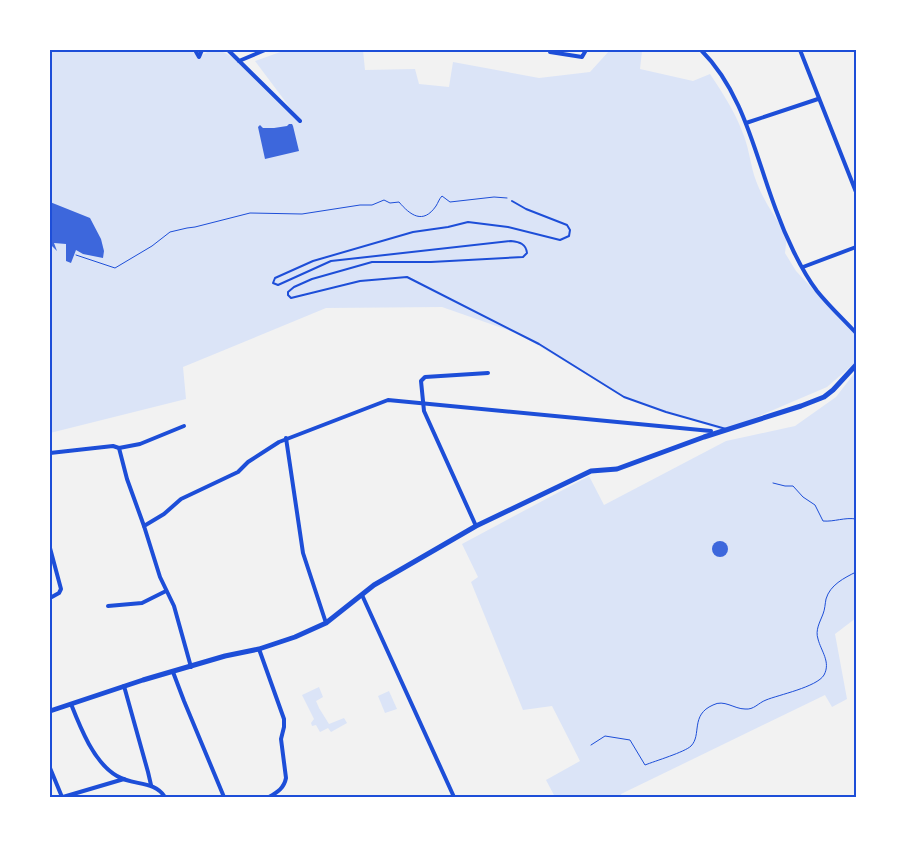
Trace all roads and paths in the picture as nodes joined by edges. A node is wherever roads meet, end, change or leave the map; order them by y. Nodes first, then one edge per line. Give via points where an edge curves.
1 (195, 50) edge
2 (202, 50) edge
3 (228, 50) edge
4 (265, 50) edge
5 (586, 50) edge
6 (701, 50) edge
7 (800, 50) edge
8 (550, 52) dead end
9 (239, 61) junction
10 (818, 100) junction
11 (300, 121) dead end
12 (746, 123) junction
13 (856, 192) edge
14 (512, 201) joint
15 (856, 247) edge
16 (76, 255) dead end
17 (803, 267) junction
18 (856, 333) edge
19 (856, 365) edge
20 (488, 373) dead end
21 (423, 403) junction
22 (184, 426) dead end
23 (728, 429) junction
24 (711, 431) dead end
25 (286, 438) junction
26 (118, 448) junction
27 (50, 453) edge
28 (773, 483) dead end
29 (856, 519) edge
30 (144, 526) junction
31 (476, 526) junction
32 (50, 548) edge
33 (856, 572) edge
34 (166, 591) junction
35 (362, 595) junction
36 (50, 598) edge
37 (108, 606) dead end
38 (326, 623) junction
39 (259, 649) junction
40 (191, 667) junction
41 (173, 672) junction
42 (124, 686) junction
43 (71, 704) junction
44 (50, 711) edge
45 (591, 745) dead end
46 (50, 768) edge
47 (124, 779) junction
48 (151, 785) junction
49 (62, 797) edge
50 (165, 797) edge
51 (224, 797) edge
52 (269, 797) edge
53 (454, 797) edge

1 - 2 street via 199,57
3 - 9 street
4 - 9 street
5 - 8 street via 582,57
6 - 12 street via 723,76
7 - 10 street
9 - 11 street
10 - 12 street
10 - 13 street
12 - 17 street via 777,212
14 - 16 path via 494,197 450,202 442,196 430,213 419,217 413,216 399,202 384,200 372,205 302,214 250,213 170,232 116,268
14 - 23 lane via 567,225 569,236 560,240 508,227 468,222 414,232 313,261 274,278 274,283 278,285 331,261 518,242 526,248 523,257 372,262 312,279 294,287 288,295 291,298 360,281 407,277 539,344 624,397
15 - 17 street
17 - 18 street via 816,290
19 - 23 street via 824,396
20 - 21 street via 422,378
21 - 24 street
21 - 25 street via 388,400
21 - 31 street
22 - 26 street via 140,444
23 - 31 street via 617,468 590,471
25 - 30 street via 261,452 242,469 181,499
25 - 38 street via 303,553
26 - 27 street
26 - 30 street
28 - 29 path via 793,486 815,505 823,521
30 - 34 street
31 - 35 street
32 - 36 street via 61,589
33 - 45 path via 840,581 826,599 824,613 818,622 817,638 827,666 824,676 818,681 765,700 753,709 713,704 697,722 690,748 645,765 630,740 605,736
34 - 37 street via 142,603
34 - 40 street via 174,606
35 - 38 street
35 - 53 street
38 - 39 street
39 - 40 street
39 - 52 street via 284,720 281,739 285,784
40 - 41 street
41 - 42 street
41 - 51 street
42 - 43 street
42 - 48 street
43 - 44 street
43 - 47 street via 96,754 115,775
46 - 49 street
47 - 48 street
47 - 49 street
48 - 50 street

